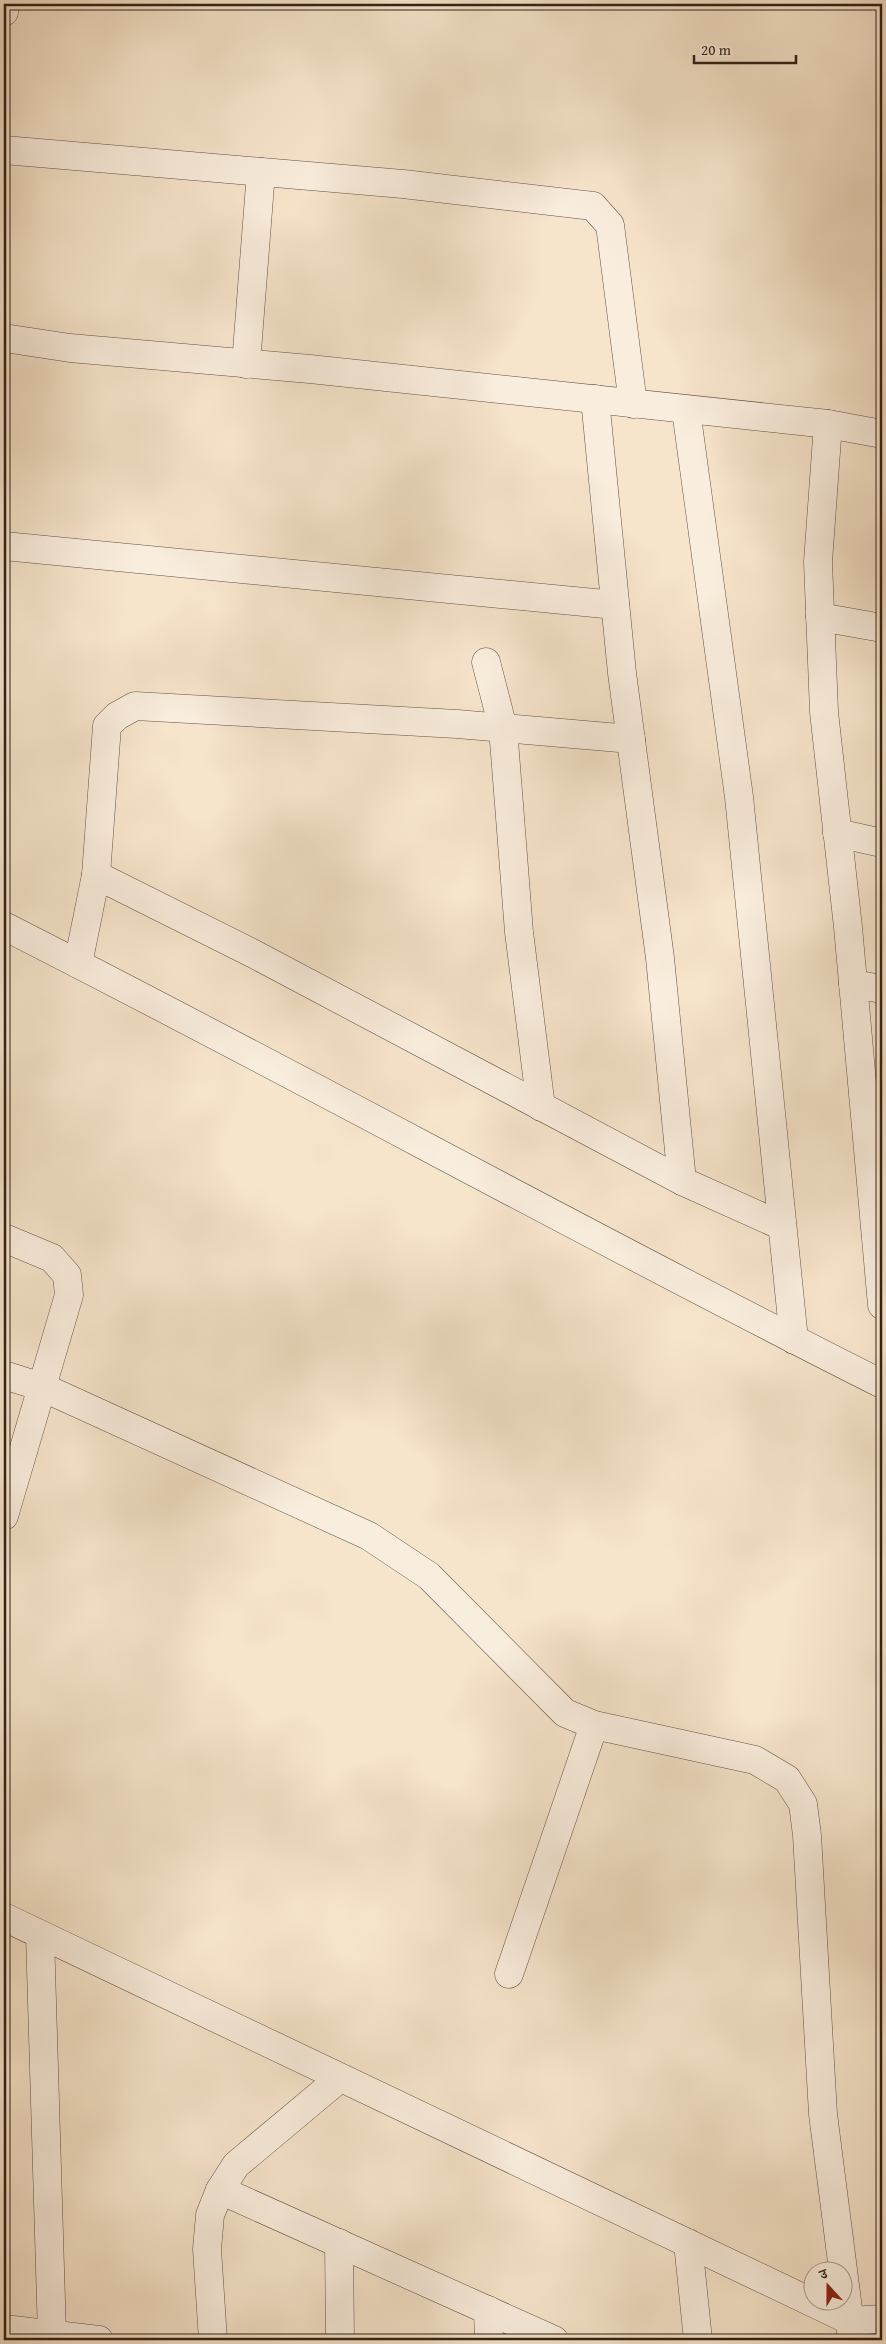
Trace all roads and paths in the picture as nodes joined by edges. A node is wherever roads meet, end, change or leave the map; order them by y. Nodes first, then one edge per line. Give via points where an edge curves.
1 (5, 4) edge
2 (4, 12) edge
3 (4, 150) edge
4 (261, 172) junction
5 (4, 338) edge
6 (246, 364) junction
7 (595, 400) junction
8 (633, 404) junction
9 (686, 410) junction
10 (828, 424) junction
11 (882, 434) edge
12 (5, 552) edge
13 (615, 606) junction
14 (820, 617) junction
15 (882, 628) edge
16 (486, 662) dead end
17 (503, 728) junction
18 (631, 739) junction
19 (837, 833) junction
20 (882, 842) edge
21 (96, 875) junction
22 (4, 926) edge
23 (78, 964) junction
24 (853, 984) junction
25 (882, 989) edge
26 (542, 1106) junction
27 (682, 1181) junction
28 (782, 1226) junction
29 (4, 1238) edge
30 (882, 1305) edge
31 (802, 1344) junction
32 (4, 1375) edge
33 (882, 1384) edge
34 (42, 1387) junction
35 (4, 1516) edge
36 (594, 1725) junction
37 (4, 1918) edge
38 (40, 1935) junction
39 (509, 1974) dead end
40 (340, 2078) junction
41 (220, 2190) junction
42 (688, 2243) junction
43 (339, 2244) junction
44 (488, 2310) junction
45 (865, 2325) edge
46 (4, 2329) edge
47 (52, 2335) junction
48 (99, 2340) edge
49 (213, 2340) edge
50 (340, 2340) edge
51 (489, 2340) edge
52 (554, 2340) edge
53 (698, 2340) edge

1 - 2 street
3 - 4 street
4 - 6 street
4 - 8 street via 403,184 593,206 610,225
5 - 6 street via 70,348
6 - 7 street
7 - 8 street
7 - 13 street
8 - 9 street
9 - 10 street
9 - 28 street via 739,797
10 - 11 street
10 - 14 street via 818,562
12 - 13 street
13 - 18 street
14 - 15 street
14 - 19 street via 824,712
16 - 17 street
17 - 18 street
17 - 21 street via 135,706 116,716 107,726
17 - 26 street via 519,932
18 - 27 street via 660,958
19 - 20 street
19 - 24 street
21 - 23 street
21 - 26 street via 254,954
22 - 23 street
23 - 31 street
24 - 25 street
24 - 30 street
26 - 27 street
27 - 28 street
28 - 31 street
29 - 34 street via 52,1258 67,1275 69,1295
31 - 33 street
32 - 34 street
34 - 35 street
34 - 36 street via 369,1536 429,1576 566,1713
36 - 39 street
36 - 45 street via 755,1760 787,1779 803,1804 823,2114
37 - 38 street
38 - 40 street
38 - 47 street
40 - 41 street via 236,2165
40 - 42 street
41 - 43 street
41 - 49 street via 210,2215 207,2249
42 - 45 street
42 - 53 street
43 - 44 street
43 - 50 street
44 - 51 street
44 - 52 street
46 - 47 street
47 - 48 street

